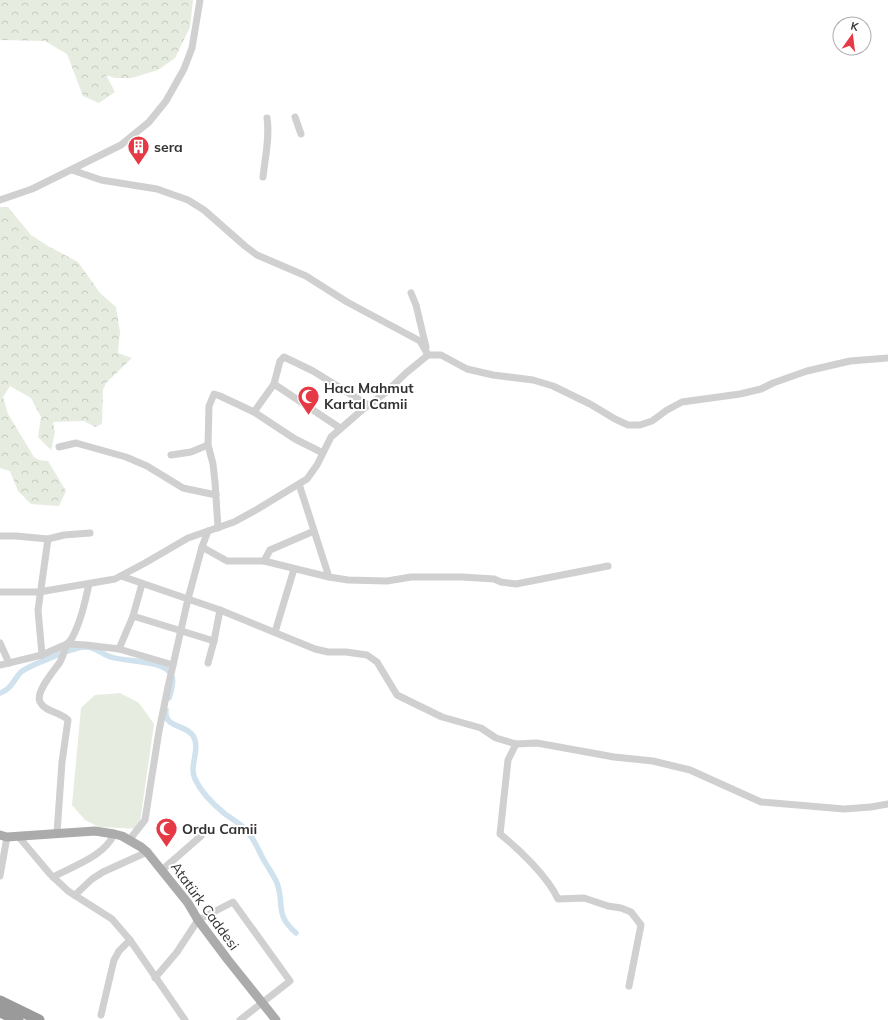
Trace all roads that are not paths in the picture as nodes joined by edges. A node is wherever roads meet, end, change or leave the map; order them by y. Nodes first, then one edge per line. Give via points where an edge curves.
1 (200, 0) edge
2 (295, 117) dead end
3 (267, 118) dead end
4 (302, 134) dead end
5 (72, 170) junction
6 (263, 177) dead end
7 (0, 200) edge
8 (411, 293) dead end
9 (428, 354) junction
10 (888, 358) edge
11 (274, 384) junction
12 (368, 406) junction
13 (254, 412) junction
14 (340, 428) junction
15 (208, 445) junction
16 (59, 447) dead end
17 (323, 453) junction
18 (171, 455) dead end
19 (299, 484) junction
20 (216, 495) junction
21 (218, 528) junction
22 (314, 531) junction
23 (208, 532) junction
24 (90, 533) dead end
25 (0, 536) edge
26 (48, 539) junction
27 (202, 547) junction
28 (264, 561) junction
29 (608, 566) dead end
30 (294, 569) junction
31 (121, 576) junction
32 (329, 577) junction
33 (89, 584) junction
34 (142, 584) junction
35 (0, 592) edge
36 (39, 592) junction
37 (188, 599) junction
38 (220, 610) junction
39 (133, 616) junction
40 (181, 631) junction
41 (276, 632) junction
42 (214, 641) junction
43 (0, 643) edge
44 (67, 644) junction
45 (119, 649) junction
46 (42, 655) junction
47 (9, 663) junction
48 (208, 663) dead end
49 (173, 664) junction
50 (0, 665) edge
51 (516, 744) junction
52 (888, 804) edge
53 (57, 833) junction
54 (114, 834) junction
55 (4, 836) edge
56 (18, 836) junction
57 (201, 836) dead end
58 (130, 839) junction
59 (147, 852) junction
60 (162, 870) junction
61 (0, 876) edge
62 (53, 877) junction
63 (75, 895) junction
64 (198, 920) junction
65 (130, 940) junction
66 (155, 978) junction
67 (629, 986) dead end
68 (0, 1001) edge
69 (262, 1003) junction
70 (0, 1012) edge
71 (101, 1015) dead end
72 (18, 1020) edge
73 (39, 1020) edge
74 (185, 1020) edge
75 (240, 1020) edge
76 (276, 1020) edge

1 - 5 street via 192,48 184,69 166,101 149,122 121,145
2 - 4 street
3 - 6 street
5 - 7 street via 32,189
5 - 9 street via 101,180 157,189 188,200 204,210 258,255 306,276 347,302 420,341
8 - 9 street
9 - 10 street via 441,355 467,369 533,380 553,386 590,404 615,420 640,426 682,402 762,389 807,371 850,361
9 - 12 street
11 - 12 street via 280,361 284,357 313,371
11 - 13 street
11 - 14 street
12 - 14 street
13 - 15 street via 214,394 209,406
13 - 17 street via 295,439
14 - 17 street via 331,437
15 - 18 street via 190,452
15 - 20 street
16 - 20 street via 76,443 126,457 147,466 183,488
17 - 19 street via 307,479
19 - 21 street via 239,519
19 - 22 street
20 - 21 street
21 - 23 street
22 - 28 street via 270,550
22 - 32 street
23 - 27 street
23 - 31 street via 188,538
24 - 26 street
25 - 26 street
26 - 36 street
27 - 28 street via 227,561
27 - 37 street
28 - 30 street
29 - 32 street via 516,584 462,576 411,577 387,581
30 - 32 street
30 - 41 street
31 - 33 street
31 - 34 street
33 - 36 street
33 - 44 street via 72,639
34 - 37 street
34 - 39 street
35 - 36 street
36 - 46 street
37 - 38 street
37 - 40 street
38 - 41 street
38 - 42 street
39 - 40 street
39 - 45 street
40 - 42 street
40 - 49 street
41 - 51 street via 314,649 367,655 378,662 397,695 442,717 481,728 496,738
42 - 48 street
43 - 47 street
44 - 45 street
44 - 46 street
44 - 53 street via 61,660 40,691 39,700 47,709 65,716 68,720
45 - 49 street
46 - 47 street
47 - 50 street
49 - 58 street via 145,820
51 - 52 street via 537,743 614,757 653,761 690,770 761,802 844,809
51 - 67 street via 508,760 500,834 554,889 558,900 584,898 631,912 641,925
53 - 54 main road, Atatürk Caddesi via 95,831
53 - 56 main road, Atatürk Caddesi
54 - 58 main road, Atatürk Caddesi
54 - 62 street via 100,852
55 - 56 main road, Atatürk Caddesi
55 - 61 street
56 - 62 street
57 - 60 street
58 - 59 main road, Atatürk Caddesi
59 - 60 main road, Atatürk Caddesi
59 - 63 street via 103,872
60 - 64 main road, Atatürk Caddesi
62 - 63 street
63 - 65 street via 112,919
64 - 66 street via 177,952
64 - 69 main road, Atatürk Caddesi
64 - 69 street via 233,902 290,981
65 - 66 street
65 - 71 street via 114,960
66 - 74 street
68 - 73 highway
69 - 75 street
69 - 76 main road, Atatürk Caddesi
70 - 72 highway

